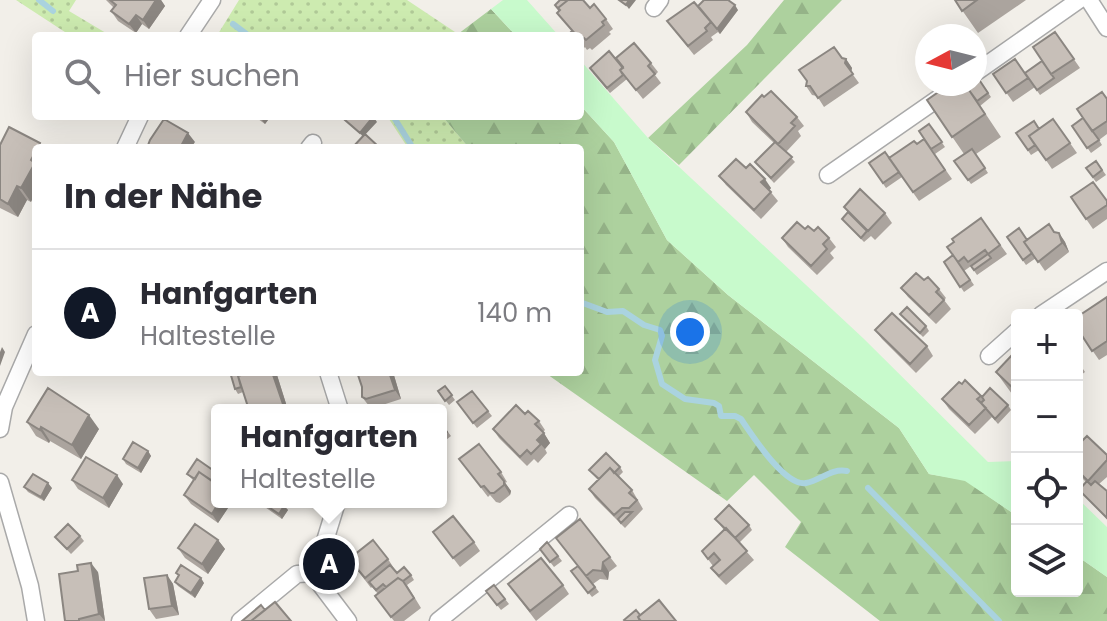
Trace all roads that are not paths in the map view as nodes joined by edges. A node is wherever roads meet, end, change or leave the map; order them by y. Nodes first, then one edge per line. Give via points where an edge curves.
1 (212, 0) edge
2 (1079, 0) edge
3 (1089, 0) edge
4 (1107, 28) edge
5 (191, 32) edge
6 (987, 65) edge
7 (942, 96) edge
8 (138, 120) edge
9 (127, 144) edge
10 (828, 175) dead end
11 (1107, 271) edge
12 (1050, 309) edge
13 (1011, 336) edge
14 (32, 343) edge
15 (989, 356) dead end
16 (329, 376) edge
17 (338, 404) edge
18 (0, 429) edge
19 (0, 482) edge
20 (335, 508) edge
21 (569, 515) dead end
22 (315, 573) junction
23 (36, 621) edge
24 (240, 621) edge
25 (348, 621) edge
26 (438, 621) edge

1 - 5 street
2 - 6 street
3 - 4 street
7 - 10 street
8 - 9 street
11 - 12 street
13 - 15 street
14 - 18 street
16 - 17 street
19 - 23 street
20 - 22 street
21 - 26 street
22 - 24 street via 297,574
22 - 25 street

